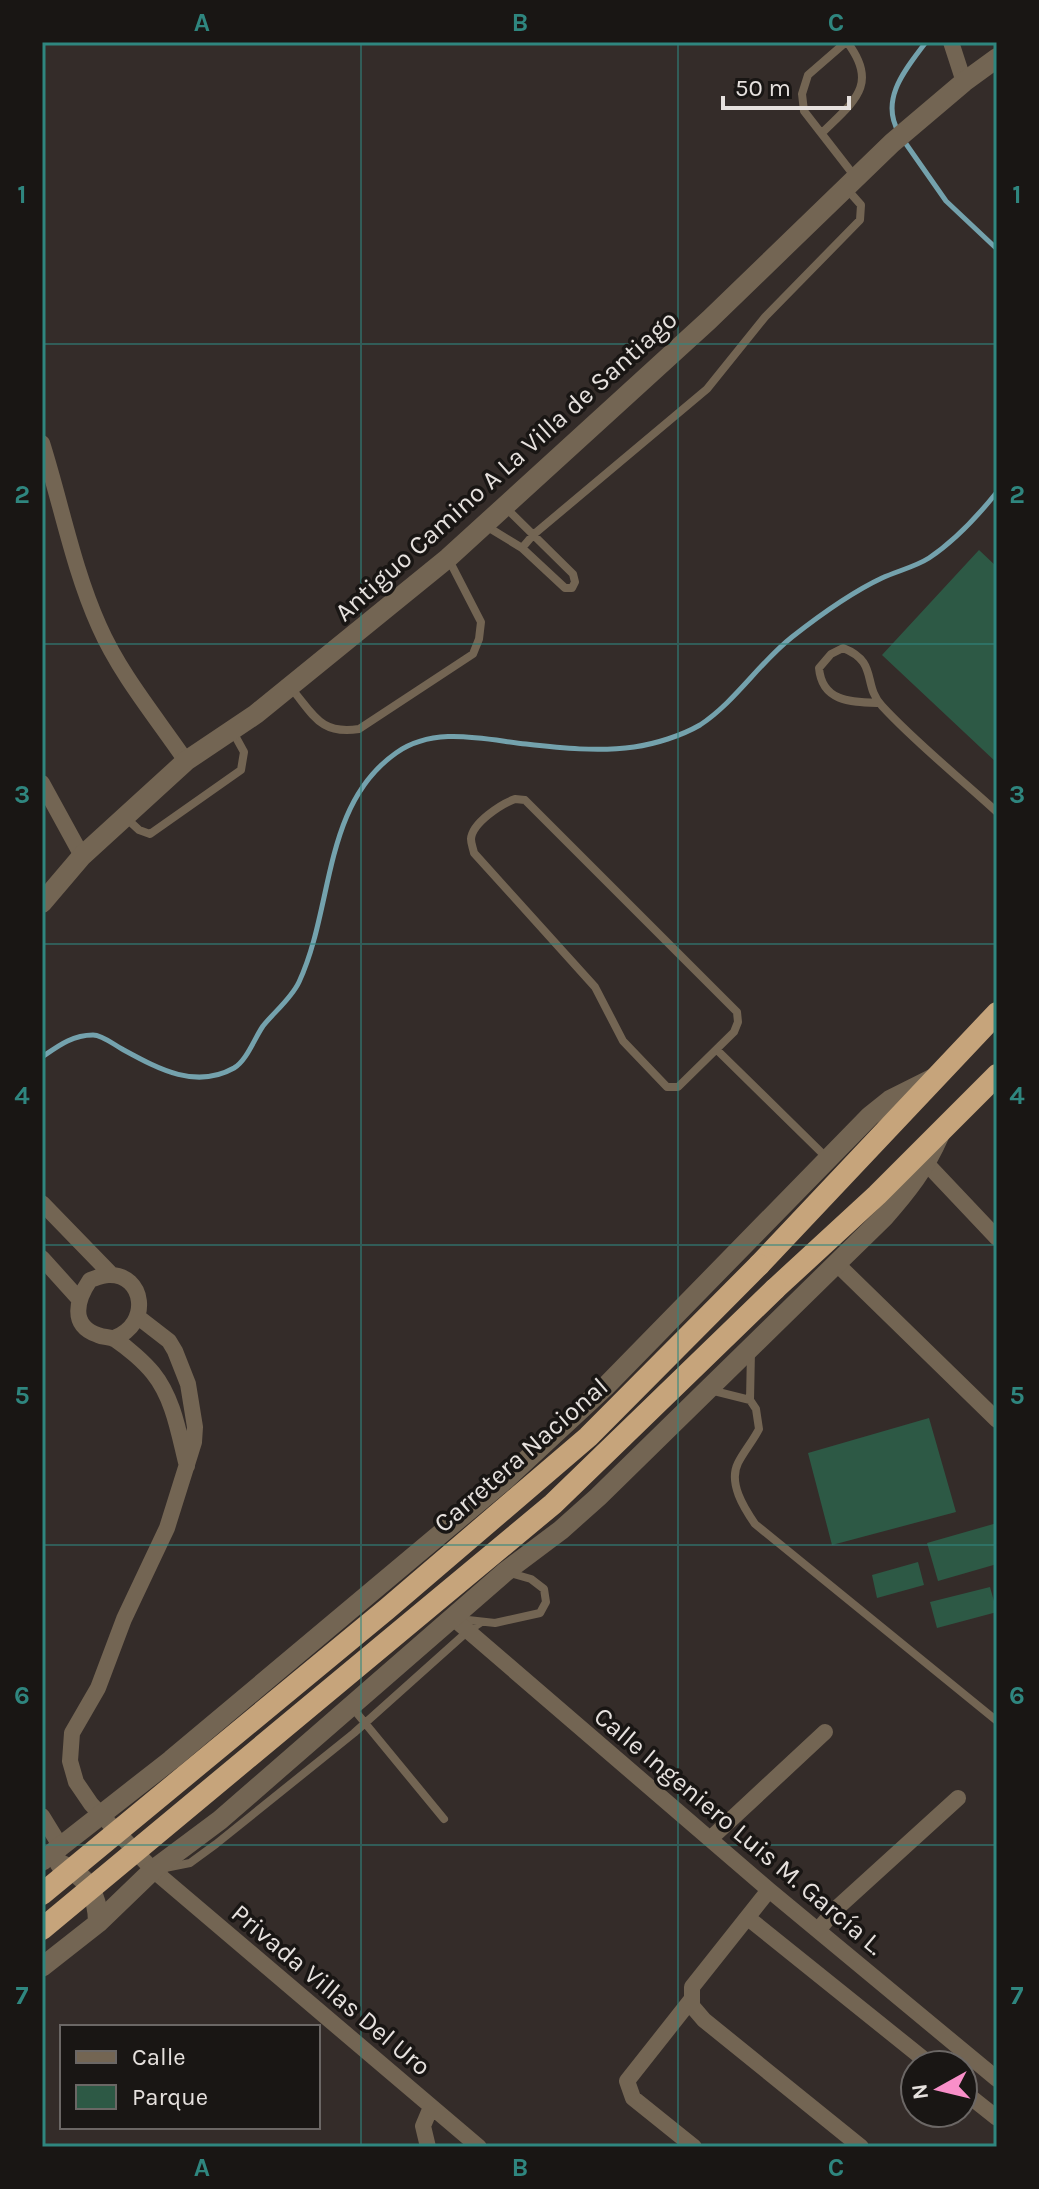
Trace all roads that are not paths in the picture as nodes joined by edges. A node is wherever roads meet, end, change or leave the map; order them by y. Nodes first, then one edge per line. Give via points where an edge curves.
1 (846, 42) edge
2 (951, 42) edge
3 (997, 58) edge
4 (964, 82) junction
5 (822, 133) junction
6 (851, 183) junction
7 (42, 443) edge
8 (505, 507) junction
9 (485, 526) junction
10 (533, 535) junction
11 (522, 548) junction
12 (448, 558) junction
13 (291, 687) junction
14 (879, 703) junction
15 (232, 730) junction
16 (186, 761) junction
17 (42, 783) edge
18 (997, 812) edge
19 (125, 817) junction
20 (82, 856) junction
21 (42, 903) edge
22 (997, 1013) edge
23 (717, 1050) junction
24 (997, 1075) edge
25 (934, 1078) junction
26 (941, 1131) junction
27 (827, 1158) junction
28 (927, 1164) junction
29 (42, 1203) edge
30 (997, 1238) edge
31 (42, 1258) edge
32 (837, 1264) junction
33 (111, 1274) junction
34 (78, 1298) junction
35 (138, 1317) junction
36 (114, 1338) junction
37 (751, 1347) junction
38 (709, 1390) junction
39 (750, 1400) junction
40 (997, 1420) edge
41 (187, 1466) junction
42 (505, 1572) junction
43 (467, 1624) junction
44 (351, 1706) junction
45 (997, 1721) edge
46 (364, 1724) junction
47 (825, 1732) dead end
48 (171, 1760) junction
49 (958, 1798) dead end
50 (100, 1814) junction
51 (42, 1816) edge
52 (444, 1819) dead end
53 (220, 1820) junction
54 (710, 1839) junction
55 (61, 1847) junction
56 (42, 1861) edge
57 (153, 1870) junction
58 (769, 1890) junction
59 (42, 1894) edge
60 (748, 1918) junction
61 (98, 1923) junction
62 (42, 1929) edge
63 (818, 1930) junction
64 (42, 1967) edge
65 (691, 2000) junction
66 (911, 2049) edge
67 (997, 2079) edge
68 (979, 2104) edge
69 (431, 2107) junction
70 (997, 2118) edge
71 (428, 2147) edge
72 (479, 2147) edge
73 (694, 2147) edge
74 (861, 2147) edge

1 - 5 lane via 860,59 861,86
1 - 5 lane via 808,75 802,94 804,111
2 - 4 street
3 - 4 street, Antiguo Camino A La Villa de Santiago
4 - 6 street, Antiguo Camino A La Villa de Santiago
5 - 6 lane
6 - 8 street, Antiguo Camino A La Villa de Santiago
6 - 10 lane via 861,205 860,220 765,317 707,389
7 - 16 street via 98,625
8 - 9 street, Antiguo Camino A La Villa de Santiago
8 - 10 lane
9 - 11 lane
9 - 12 street, Antiguo Camino A La Villa de Santiago
10 - 11 lane
10 - 11 lane via 573,574 572,588 565,588
12 - 13 street, Antiguo Camino A La Villa de Santiago
12 - 13 lane via 481,622 473,654 359,729 327,728
13 - 15 street, Antiguo Camino A La Villa de Santiago
14 - 14 lane via 869,668 858,653 843,648 819,668 826,690 852,702
14 - 18 lane
15 - 16 street, Antiguo Camino A La Villa de Santiago
15 - 19 lane via 244,752 241,770 150,834
16 - 19 street, Antiguo Camino A La Villa de Santiago
17 - 20 street
19 - 20 street, Antiguo Camino A La Villa de Santiago
20 - 21 street, Antiguo Camino A La Villa de Santiago
22 - 25 highway, Carretera Nacional
23 - 23 lane via 734,1032 737,1012 525,800 505,802 475,828 474,853 595,987 623,1041 667,1087 678,1087
23 - 27 lane
24 - 26 highway, Carretera Nacional
25 - 27 street via 890,1100
25 - 59 highway, Carretera Nacional, bridge via 588,1437
26 - 28 street
26 - 62 highway, Carretera Nacional, bridge via 553,1504
27 - 48 street via 605,1387 506,1479
28 - 30 street
28 - 32 street
29 - 33 street
31 - 34 street
32 - 37 street
32 - 40 street
33 - 34 street via 90,1280
33 - 35 street via 129,1281 139,1298
34 - 36 street via 85,1328
35 - 36 street via 133,1327
35 - 41 street, Privada Villas Del Uro via 169,1341 188,1384 195,1427
36 - 41 street via 153,1372 179,1430
37 - 38 street
37 - 39 lane
38 - 39 lane
38 - 42 street via 561,1530
39 - 45 lane via 759,1429 739,1461 735,1481 755,1524
41 - 50 street, Privada Villas Del Uro via 167,1528 98,1688 72,1733 70,1761 76,1782
42 - 43 street
42 - 43 lane via 544,1589 546,1602 540,1613
43 - 44 street
43 - 46 lane
43 - 54 street, Calle Ingeniero Luis M. García L.
44 - 46 lane
44 - 53 street
46 - 52 lane
46 - 57 lane via 190,1863
47 - 54 street
48 - 50 street
48 - 53 street via 162,1789 176,1816 205,1825
49 - 63 street
50 - 55 street
50 - 57 street, Privada Villas Del Uro
51 - 55 street
53 - 57 street
54 - 58 street, Calle Ingeniero Luis M. García L.
55 - 56 street
56 - 61 street via 72,1869 84,1879 93,1892
57 - 61 street
57 - 69 street, Privada Villas Del Uro
58 - 60 street
58 - 63 street, Calle Ingeniero Luis M. García L.
60 - 65 street via 692,1987
60 - 66 street
61 - 64 street
63 - 67 street, Calle Ingeniero Luis M. García L.
65 - 73 street via 627,2081 633,2098
65 - 74 street via 704,2020
68 - 70 street
69 - 71 street via 423,2126
69 - 72 street, Privada Villas Del Uro

